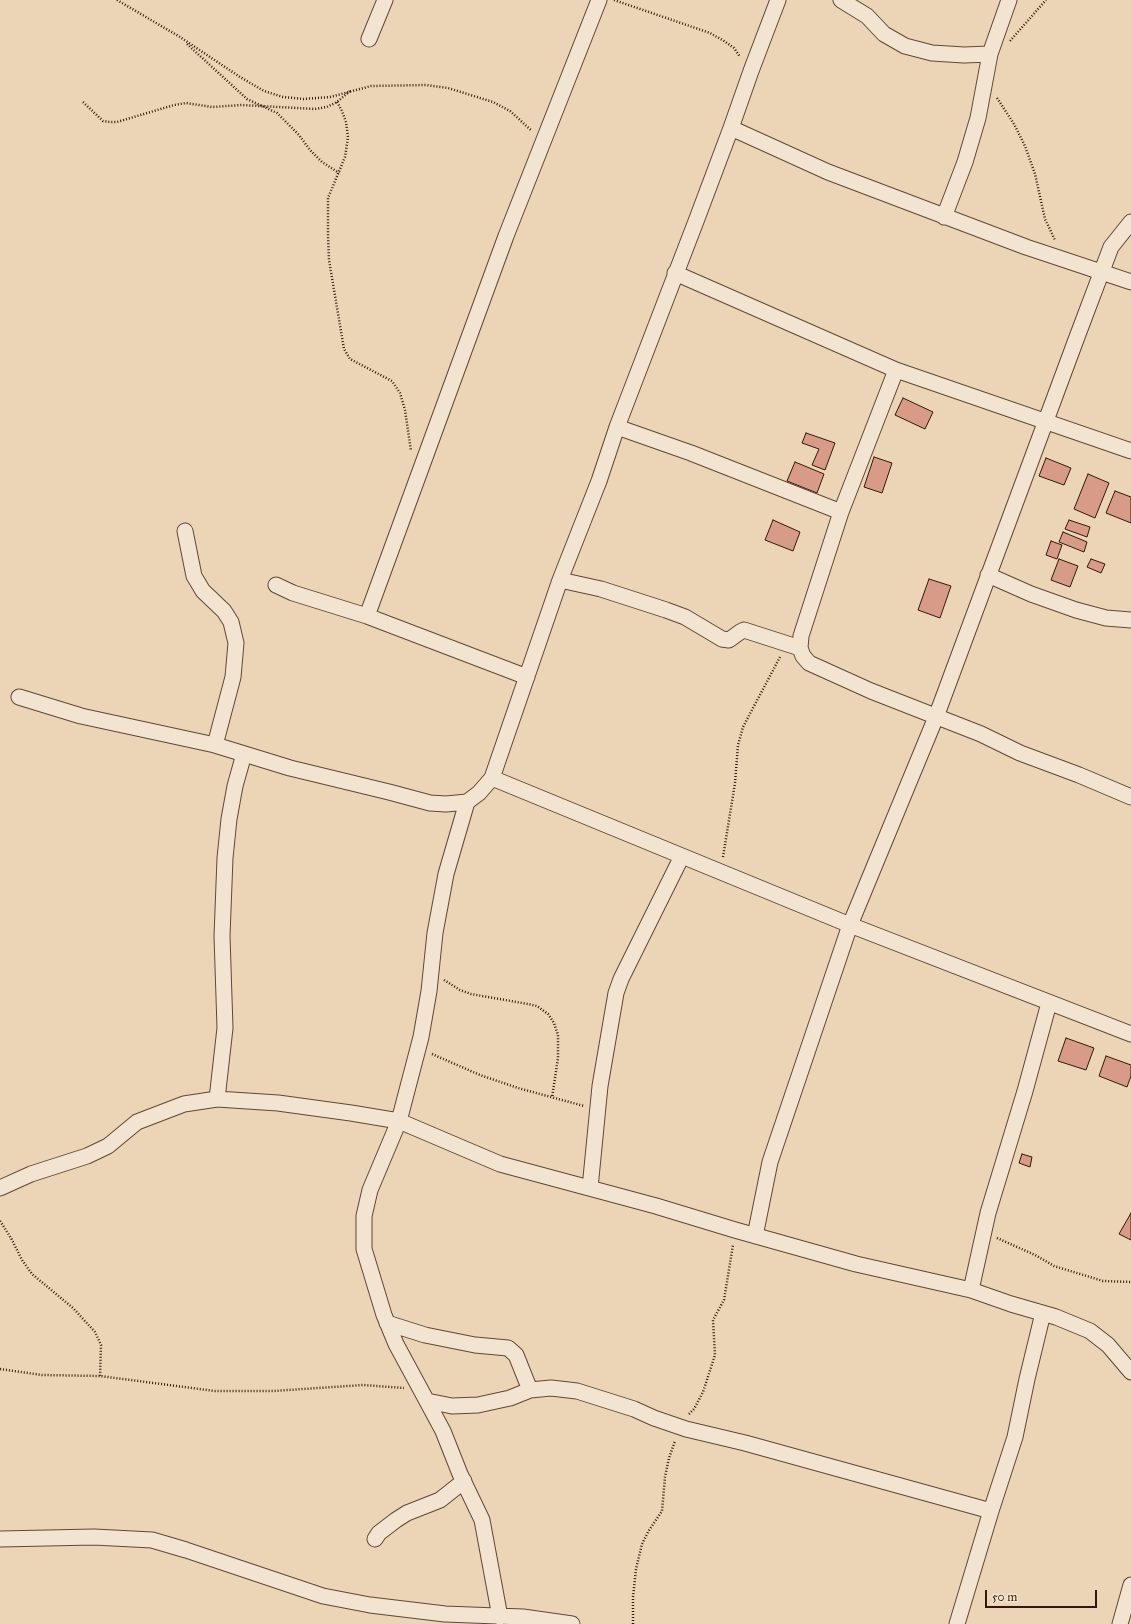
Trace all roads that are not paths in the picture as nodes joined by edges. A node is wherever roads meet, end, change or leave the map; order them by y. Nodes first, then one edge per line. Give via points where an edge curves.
1 (385, 0) edge
2 (599, 0) edge
3 (778, 0) edge
4 (841, 0) edge
5 (1009, 0) edge
6 (369, 39) dead end
7 (990, 54) junction
8 (731, 128) junction
9 (944, 217) junction
10 (1131, 222) edge
11 (1101, 272) junction
12 (675, 273) junction
13 (1131, 282) edge
14 (896, 370) junction
15 (1045, 420) junction
16 (617, 427) junction
17 (1131, 451) edge
18 (841, 512) junction
19 (185, 531) dead end
20 (988, 576) junction
21 (560, 580) junction
22 (276, 585) dead end
23 (367, 616) junction
24 (1131, 620) edge
25 (794, 646) junction
26 (527, 677) junction
27 (19, 697) dead end
28 (936, 717) junction
29 (215, 745) junction
30 (244, 754) junction
31 (492, 778) junction
32 (1131, 797) edge
33 (467, 802) junction
34 (682, 856) junction
35 (850, 924) junction
36 (1049, 1003) junction
37 (1131, 1034) edge
38 (217, 1099) junction
39 (399, 1121) junction
40 (0, 1188) edge
41 (590, 1188) junction
42 (754, 1236) junction
43 (971, 1290) junction
44 (1044, 1313) junction
45 (387, 1323) junction
46 (1131, 1372) edge
47 (530, 1390) junction
48 (425, 1396) junction
49 (464, 1481) junction
50 (991, 1511) junction
51 (0, 1539) edge
52 (375, 1539) dead end
53 (1131, 1585) edge
54 (500, 1616) junction
55 (572, 1624) edge
56 (957, 1624) edge
57 (1120, 1624) edge

1 - 6 street
2 - 23 street via 506,236
3 - 8 street
4 - 7 street via 867,16 884,34 905,46 932,53 964,56
5 - 7 street
7 - 9 street via 978,118
8 - 9 street via 828,172
8 - 12 street
9 - 11 street via 1026,248
10 - 11 street via 1111,247
11 - 13 street
11 - 15 street
12 - 14 street
12 - 16 street
14 - 15 street
14 - 18 street
15 - 17 street
15 - 20 street
16 - 18 street
16 - 21 street
18 - 25 street via 801,636
19 - 29 street via 194,576 203,591 224,611 231,622 236,642 233,678
20 - 24 street via 1076,610 1106,618
20 - 28 street
21 - 25 street via 666,610 685,617 722,639 729,640 744,630
21 - 26 street
22 - 23 street via 293,593
23 - 26 street
25 - 28 street via 809,663
26 - 31 street
27 - 29 street via 81,716
28 - 32 street
28 - 35 street
29 - 30 street
30 - 33 street via 430,803
30 - 38 street via 235,786 225,858 222,936 225,1028
31 - 33 street via 480,793
31 - 34 street
33 - 39 street via 446,874 419,1048
34 - 35 street
34 - 41 street via 621,979 614,1005 597,1110
35 - 36 street
35 - 42 street via 770,1162
36 - 37 street
36 - 43 street via 988,1213
38 - 39 street via 278,1103
38 - 40 street via 184,1104 137,1122 108,1146 87,1156 30,1174
39 - 41 street via 500,1164
39 - 45 street via 370,1190 364,1216 364,1249
41 - 42 street
42 - 43 street via 856,1264
43 - 44 street
44 - 46 street via 1090,1331 1108,1345
44 - 50 street via 1015,1437
45 - 47 street via 475,1345 508,1348 516,1355
45 - 48 street
47 - 48 street via 510,1398 478,1405 452,1406
47 - 50 street via 551,1388 577,1391 681,1427
48 - 49 street
49 - 52 street via 440,1500 396,1520
49 - 54 street via 482,1520
50 - 56 street
51 - 54 street via 94,1537 152,1540 323,1596 408,1610
53 - 57 street
54 - 55 street

